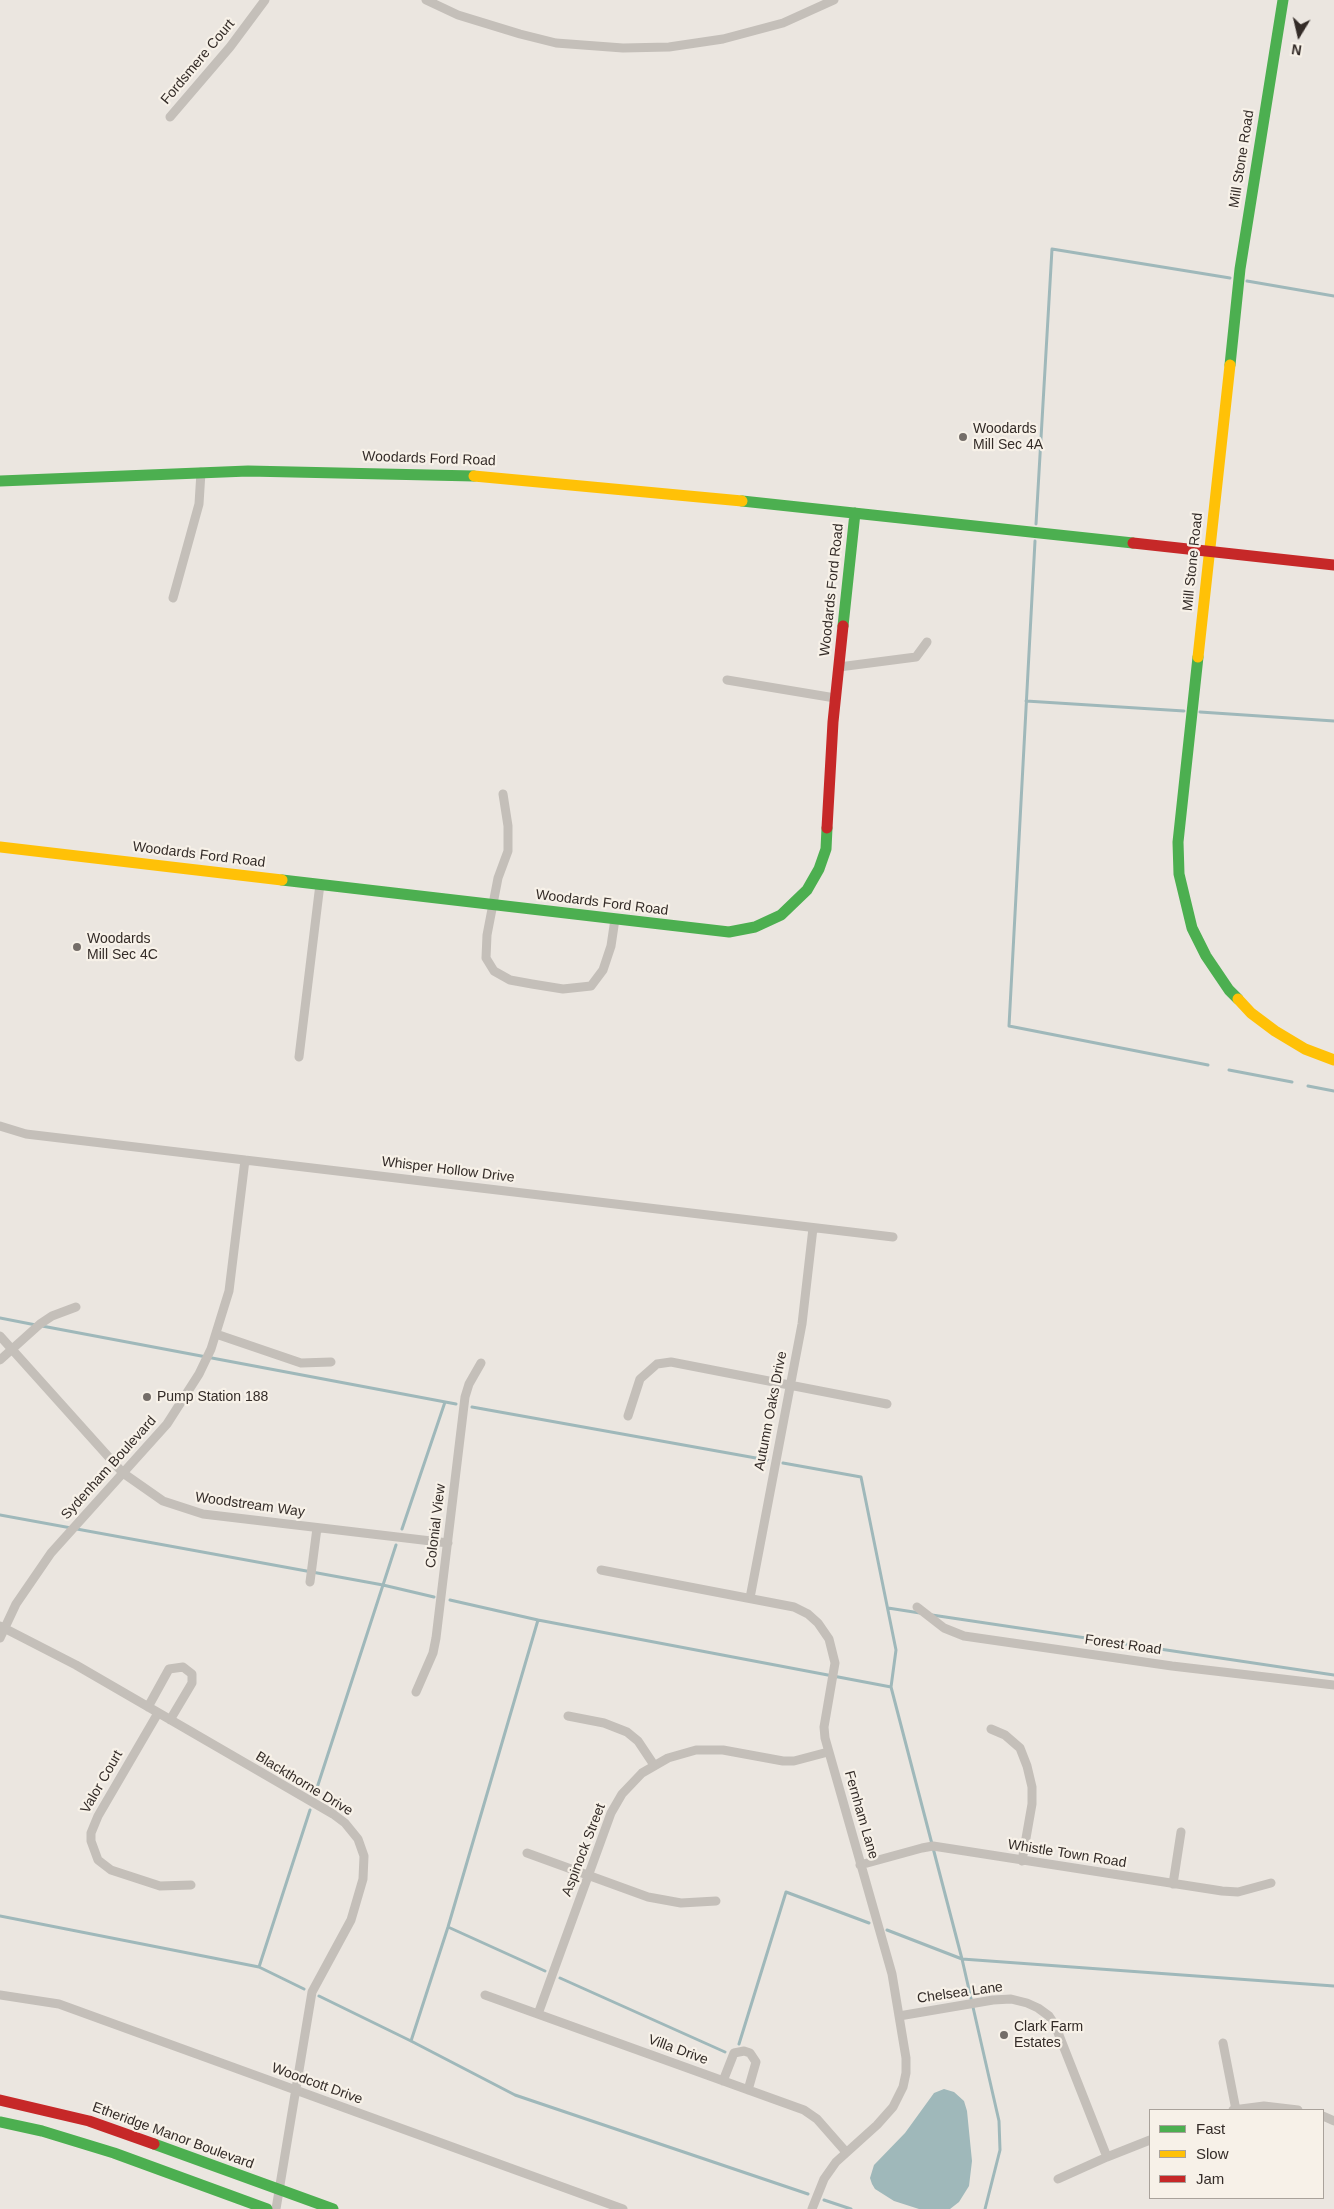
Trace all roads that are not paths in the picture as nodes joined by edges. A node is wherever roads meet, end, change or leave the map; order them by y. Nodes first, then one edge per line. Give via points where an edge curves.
1 (265, 0) edge
2 (426, 0) edge
3 (834, 0) edge
4 (1283, 0) edge
5 (170, 117) dead end
6 (201, 472) junction
7 (0, 481) edge
8 (855, 513) junction
9 (1209, 552) junction
10 (1334, 565) edge
11 (173, 598) dead end
12 (927, 642) dead end
13 (839, 667) junction
14 (727, 680) dead end
15 (835, 698) junction
16 (503, 794) dead end
17 (0, 847) edge
18 (320, 884) junction
19 (492, 905) junction
20 (615, 919) junction
21 (299, 1057) dead end
22 (1334, 1060) edge
23 (0, 1126) edge
24 (245, 1160) junction
25 (813, 1228) junction
26 (893, 1237) dead end
27 (76, 1307) dead end
28 (216, 1334) junction
29 (0, 1336) edge
30 (12, 1349) junction
31 (0, 1360) edge
32 (330, 1362) dead end
33 (481, 1363) dead end
34 (790, 1385) junction
35 (887, 1404) dead end
36 (628, 1416) dead end
37 (123, 1473) junction
38 (317, 1528) junction
39 (448, 1543) junction
40 (601, 1570) dead end
41 (310, 1582) dead end
42 (750, 1598) junction
43 (917, 1607) dead end
44 (2, 1627) edge
45 (0, 1638) edge
46 (1334, 1685) edge
47 (416, 1692) dead end
48 (148, 1707) junction
49 (158, 1713) junction
50 (568, 1716) dead end
51 (170, 1720) junction
52 (991, 1729) dead end
53 (828, 1752) junction
54 (654, 1765) junction
55 (1181, 1832) dead end
56 (527, 1853) dead end
57 (1022, 1860) junction
58 (860, 1865) junction
59 (588, 1875) junction
60 (1271, 1883) dead end
61 (1173, 1884) junction
62 (191, 1885) dead end
63 (716, 1901) dead end
64 (485, 1994) dead end
65 (0, 1995) edge
66 (538, 2014) junction
67 (899, 2016) junction
68 (1222, 2043) dead end
69 (723, 2081) junction
70 (296, 2090) junction
71 (748, 2090) junction
72 (0, 2100) edge
73 (1235, 2109) edge
74 (1242, 2109) edge
75 (1290, 2109) edge
76 (0, 2122) edge
77 (1149, 2140) edge
78 (846, 2152) junction
79 (1107, 2157) junction
80 (1058, 2179) dead end
81 (279, 2190) junction
82 (267, 2209) edge
83 (276, 2209) edge
84 (333, 2209) edge
85 (623, 2209) edge
86 (812, 2209) edge

1 - 5 street, Fordsmere Court
2 - 3 street via 458,15 520,34 556,42 623,48 723,40 783,23
4 - 9 street, Mill Stone Road via 1240,269
6 - 7 street, Woodards Ford Road
6 - 8 street, Woodards Ford Road via 326,471 491,476
6 - 11 street via 200,504
8 - 9 street, Woodards Ford Road
8 - 13 street, Woodards Ford Road
9 - 10 street, Woodards Ford Road
9 - 22 street, Mill Stone Road via 1178,842 1185,907 1197,939 1229,991 1251,1013 1294,1043
12 - 13 street via 916,657
13 - 15 street, Woodards Ford Road
14 - 15 street
15 - 20 street, Woodards Ford Road via 826,849 811,885 797,902 781,915 755,927 729,932
16 - 19 street via 508,851
17 - 18 street, Woodards Ford Road
18 - 19 street, Woodards Ford Road
18 - 21 street
19 - 20 street, Woodards Ford Road
19 - 20 street via 486,958 494,971 510,980 564,988 591,986 603,970
23 - 24 street, Whisper Hollow Drive via 26,1134
24 - 25 street, Whisper Hollow Drive
24 - 28 street, Sydenham Boulevard via 229,1291
25 - 26 street, Whisper Hollow Drive
25 - 34 street, Autumn Oaks Drive via 802,1324
27 - 30 street via 52,1316
28 - 32 street via 301,1363
28 - 37 street, Sydenham Boulevard via 199,1374 180,1406
29 - 30 street, Woodstream Way
30 - 31 street
30 - 37 street, Woodstream Way
33 - 39 street, Colonial View via 466,1390
34 - 35 street
34 - 36 street via 671,1362 662,1363 648,1370 640,1379
34 - 42 street, Autumn Oaks Drive
37 - 38 street, Woodstream Way via 163,1501 192,1511
37 - 44 street, Sydenham Boulevard via 51,1553
38 - 39 street, Woodstream Way
38 - 41 street
39 - 47 street, Colonial View via 433,1653
40 - 42 street, Fernham Lane
42 - 53 street, Fernham Lane via 794,1607 808,1614 829,1639 835,1663 824,1727
43 - 46 street, Forest Road via 944,1628 964,1636
44 - 45 street, Sydenham Boulevard
44 - 48 street, Blackthorne Drive
48 - 49 street, Blackthorne Drive
48 - 51 street via 169,1669 183,1667 192,1674 192,1683
49 - 51 street, Blackthorne Drive
49 - 62 street, Valor Court via 98,1816 91,1841 98,1860 111,1870 160,1886
50 - 54 street via 604,1723 627,1732
51 - 70 street, Blackthorne Drive via 345,1822 363,1851 363,1879 353,1913 312,1992
52 - 57 street via 1020,1748 1032,1787
53 - 54 street, Aspinock Street via 783,1761 723,1750 696,1750
53 - 58 street, Fernham Lane
54 - 59 street, Aspinock Street via 634,1780 611,1812
55 - 61 street
56 - 59 street
57 - 58 street, Whistle Town Road via 933,1846
57 - 61 street, Whistle Town Road
58 - 67 street, Fernham Lane via 892,1974
59 - 63 street via 666,1901
59 - 66 street, Aspinock Street
60 - 61 street, Whistle Town Road via 1238,1892
64 - 66 street, Villa Drive
65 - 70 street, Woodcott Drive via 59,2004
66 - 69 street, Villa Drive
67 - 78 street, Fernham Lane via 906,2058 903,2087 883,2119
67 - 79 street, Chelsea Lane via 993,2000 1011,1999 1038,2008 1055,2025
68 - 73 street
69 - 71 street, Villa Drive
69 - 71 street via 734,2053 750,2053 756,2062
70 - 81 street, Blackthorne Drive
70 - 85 street, Woodcott Drive
71 - 78 street, Villa Drive via 811,2114
72 - 81 street, Etheridge Manor Boulevard via 88,2121
74 - 75 street via 1264,2106
76 - 82 street via 114,2153
77 - 79 street
78 - 86 street, Fernham Lane via 824,2179
79 - 80 street
81 - 83 street, Blackthorne Drive
81 - 84 street, Etheridge Manor Boulevard

